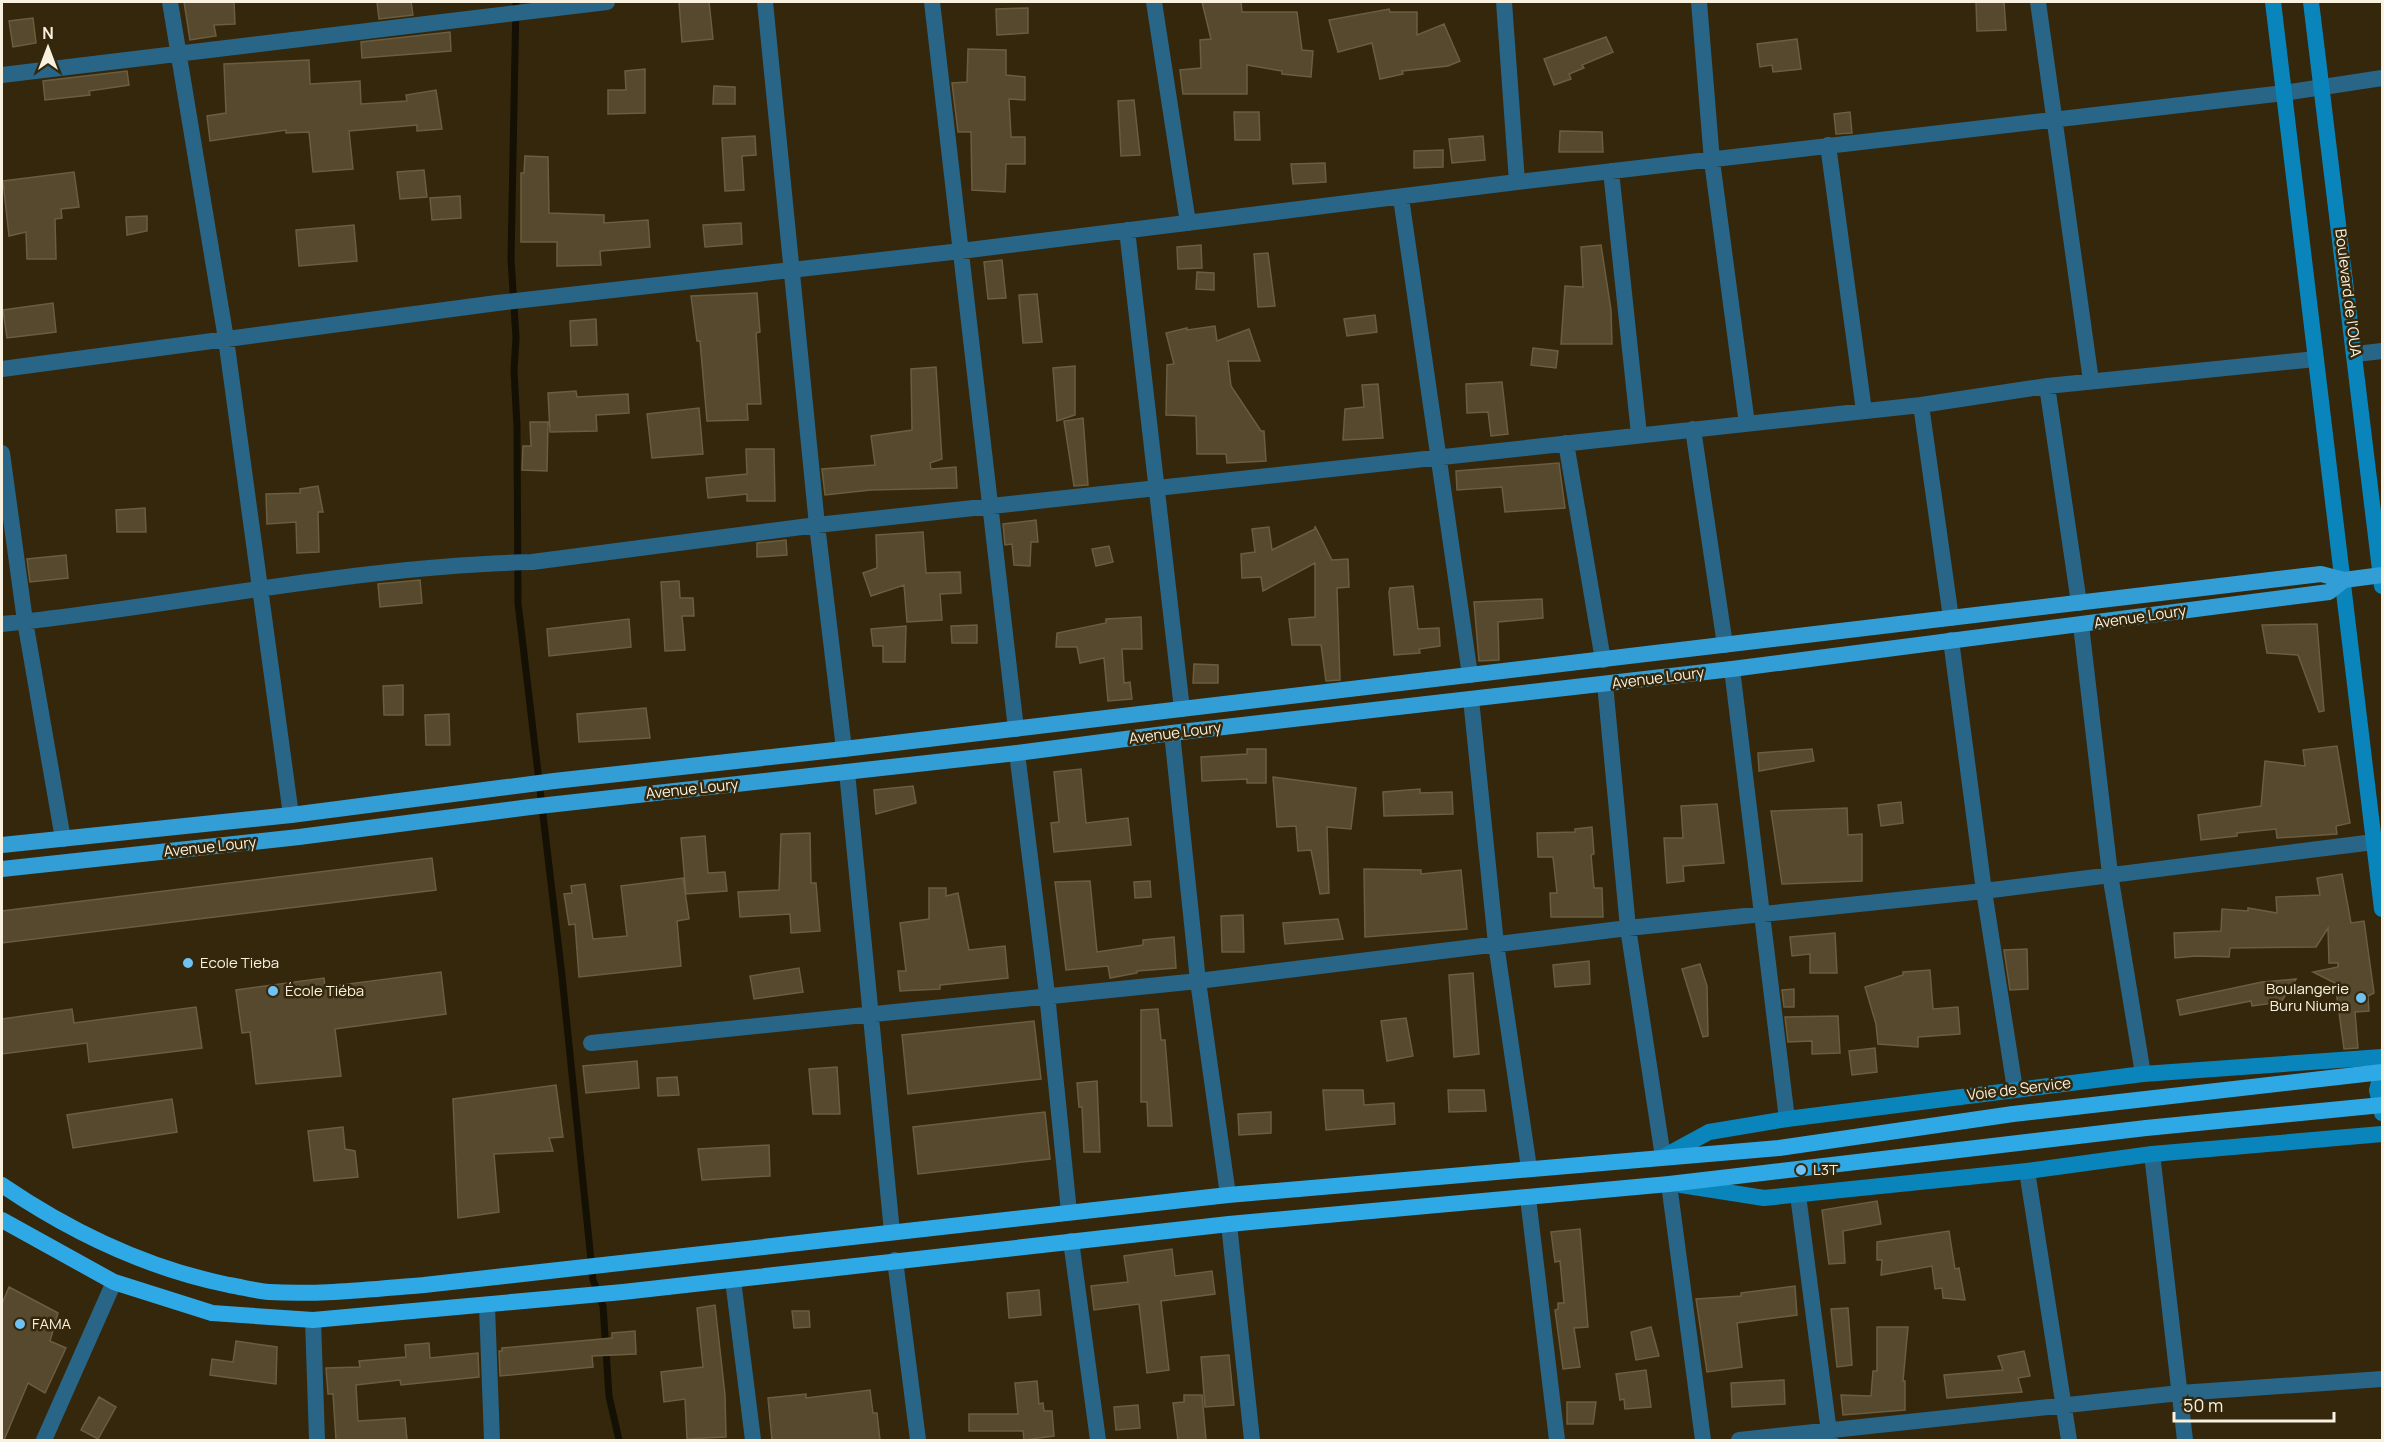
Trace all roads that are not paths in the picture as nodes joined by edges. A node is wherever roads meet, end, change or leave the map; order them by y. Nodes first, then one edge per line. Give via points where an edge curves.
1 (170, 2) edge
2 (607, 2) edge
3 (765, 2) edge
4 (932, 2) edge
5 (1154, 2) edge
6 (1504, 2) edge
7 (1699, 2) edge
8 (2038, 2) edge
9 (2273, 2) edge
10 (2311, 2) edge
11 (179, 56) junction
12 (2, 75) edge
13 (2382, 78) edge
14 (2322, 87) junction
15 (2284, 93) junction
16 (2054, 119) junction
17 (1828, 146) junction
18 (1712, 161) junction
19 (1611, 171) junction
20 (1517, 182) junction
21 (1401, 198) junction
22 (1188, 223) junction
23 (1127, 230) junction
24 (961, 251) junction
25 (793, 270) junction
26 (226, 339) junction
27 (2382, 351) edge
28 (2356, 354) junction
29 (2316, 359) junction
30 (2, 369) edge
31 (2091, 381) junction
32 (2047, 386) junction
33 (1921, 405) junction
34 (1864, 411) junction
35 (1747, 424) junction
36 (1692, 429) junction
37 (1639, 434) junction
38 (1566, 443) junction
39 (2, 453) edge
40 (1440, 457) junction
41 (1156, 488) junction
42 (990, 508) junction
43 (818, 525) junction
44 (2382, 578) edge
45 (2344, 580) junction
46 (259, 588) junction
47 (2079, 603) junction
48 (1951, 618) junction
49 (25, 621) junction
50 (2, 624) edge
51 (2081, 625) junction
52 (1951, 640) junction
53 (1725, 645) junction
54 (1603, 660) junction
55 (1732, 669) junction
56 (1470, 675) junction
57 (1605, 684) junction
58 (1472, 699) junction
59 (1182, 709) junction
60 (1016, 729) junction
61 (1172, 733) junction
62 (844, 749) junction
63 (1017, 753) junction
64 (847, 772) junction
65 (291, 815) junction
66 (63, 839) junction
67 (2374, 842) junction
68 (2, 845) edge
69 (2, 869) edge
70 (2110, 874) junction
71 (1984, 891) junction
72 (2382, 909) edge
73 (1762, 915) junction
74 (1628, 928) junction
75 (1496, 944) junction
76 (1198, 981) junction
77 (1047, 994) junction
78 (872, 1013) junction
79 (591, 1043) dead end
80 (2382, 1057) edge
81 (2382, 1071) edge
82 (2143, 1074) junction
83 (2015, 1089) junction
84 (2382, 1105) edge
85 (2382, 1113) edge
86 (1787, 1119) junction
87 (2382, 1134) edge
88 (2152, 1154) junction
89 (1663, 1157) junction
90 (1529, 1168) junction
91 (2026, 1171) junction
92 (1669, 1184) junction
93 (2, 1185) edge
94 (1228, 1195) junction
95 (1798, 1195) junction
96 (1528, 1198) junction
97 (1069, 1212) junction
98 (2, 1220) edge
99 (1229, 1224) junction
100 (892, 1232) junction
101 (1071, 1241) junction
102 (895, 1260) junction
103 (733, 1280) junction
104 (114, 1282) junction
105 (487, 1306) junction
106 (313, 1320) junction
107 (2382, 1379) edge
108 (2180, 1393) junction
109 (2065, 1407) junction
110 (1829, 1435) edge
111 (44, 1440) edge
112 (317, 1440) edge
113 (492, 1440) edge
114 (753, 1440) edge
115 (918, 1440) edge
116 (1098, 1440) edge
117 (1252, 1440) edge
118 (1557, 1440) edge
119 (1702, 1440) edge
120 (1739, 1440) edge
121 (2069, 1440) edge
122 (2185, 1440) edge

1 - 11 street
2 - 11 street
3 - 25 street
4 - 24 street
5 - 22 street
6 - 20 street
7 - 18 street
8 - 16 street
9 - 15 main road
10 - 14 main road, Boulevard de l'OUA
11 - 12 street
11 - 26 street
13 - 14 street
14 - 15 street
14 - 28 main road, Boulevard de l'OUA
15 - 16 street
15 - 29 main road
16 - 17 street
16 - 31 street
17 - 18 street
17 - 34 street
18 - 19 street
18 - 35 street
19 - 20 street
19 - 37 street
20 - 21 street
21 - 22 street
21 - 40 street
22 - 23 street
23 - 24 street
23 - 41 street
24 - 25 street
24 - 42 street
25 - 26 street via 528,299
25 - 43 street
26 - 30 street
26 - 46 street
27 - 28 street
28 - 44 main road, Boulevard de l'OUA
29 - 31 street
29 - 45 main road
31 - 32 street
32 - 33 street
32 - 47 street
33 - 34 street
33 - 48 street
34 - 35 street
35 - 36 street
36 - 37 street
36 - 53 street
37 - 38 street
38 - 40 street
38 - 54 street
39 - 49 street
40 - 41 street
40 - 56 street
41 - 42 street
41 - 59 street
42 - 43 street
42 - 60 street
43 - 46 street via 532,562 487,563
43 - 62 street
44 - 45 main road, Avenue Loury
45 - 47 main road, Avenue Loury via 2321,574
45 - 51 main road, Avenue Loury via 2329,592
45 - 67 main road
46 - 49 street
46 - 65 street
47 - 48 main road, Avenue Loury
48 - 53 main road, Avenue Loury
49 - 50 street
49 - 66 street
51 - 52 main road, Avenue Loury
51 - 70 street
52 - 55 main road, Avenue Loury
52 - 71 street
53 - 54 main road, Avenue Loury
54 - 56 main road, Avenue Loury
55 - 57 main road, Avenue Loury
55 - 73 street
56 - 59 main road, Avenue Loury
57 - 58 main road, Avenue Loury
57 - 74 street
58 - 61 main road, Avenue Loury
58 - 75 street
59 - 60 main road, Avenue Loury
60 - 62 main road, Avenue Loury
61 - 63 main road, Avenue Loury
61 - 76 street
62 - 65 main road, Avenue Loury
63 - 64 main road, Avenue Loury
63 - 77 street
64 - 69 main road, Avenue Loury
64 - 78 street
65 - 66 main road, Avenue Loury
66 - 68 main road, Avenue Loury
67 - 70 street
67 - 72 main road
70 - 71 street
70 - 82 street
71 - 73 street
71 - 83 street
73 - 74 street
73 - 86 street
74 - 75 street
74 - 89 street
75 - 76 street
75 - 90 street
76 - 77 street
76 - 94 street
77 - 78 street
77 - 97 street
78 - 79 street
78 - 100 street
80 - 82 main road, Voie de Service
81 - 85 main road via 2377,1090
81 - 89 highway via 2013,1114 1779,1148
82 - 83 main road, Voie de Service
83 - 86 main road, Voie de Service
84 - 92 highway via 2146,1128
86 - 89 main road, Voie de Service via 1709,1132
87 - 88 main road
88 - 91 main road
88 - 108 street
89 - 90 highway
90 - 94 highway
91 - 95 main road
91 - 109 street
92 - 95 main road via 1764,1198
92 - 96 highway
92 - 119 street
93 - 100 highway via 50,1217 128,1255 201,1279 267,1292 365,1290
94 - 97 highway
95 - 110 street
96 - 99 highway
96 - 118 street
97 - 100 highway
98 - 104 highway
99 - 101 highway
99 - 117 street
101 - 102 highway
101 - 116 street
102 - 103 highway
102 - 115 street
103 - 105 highway
103 - 114 street
104 - 106 highway via 212,1313
104 - 111 street
105 - 106 highway
105 - 113 street
106 - 112 street
107 - 108 street
108 - 109 street
108 - 122 street
109 - 110 street
109 - 121 street
110 - 120 street

